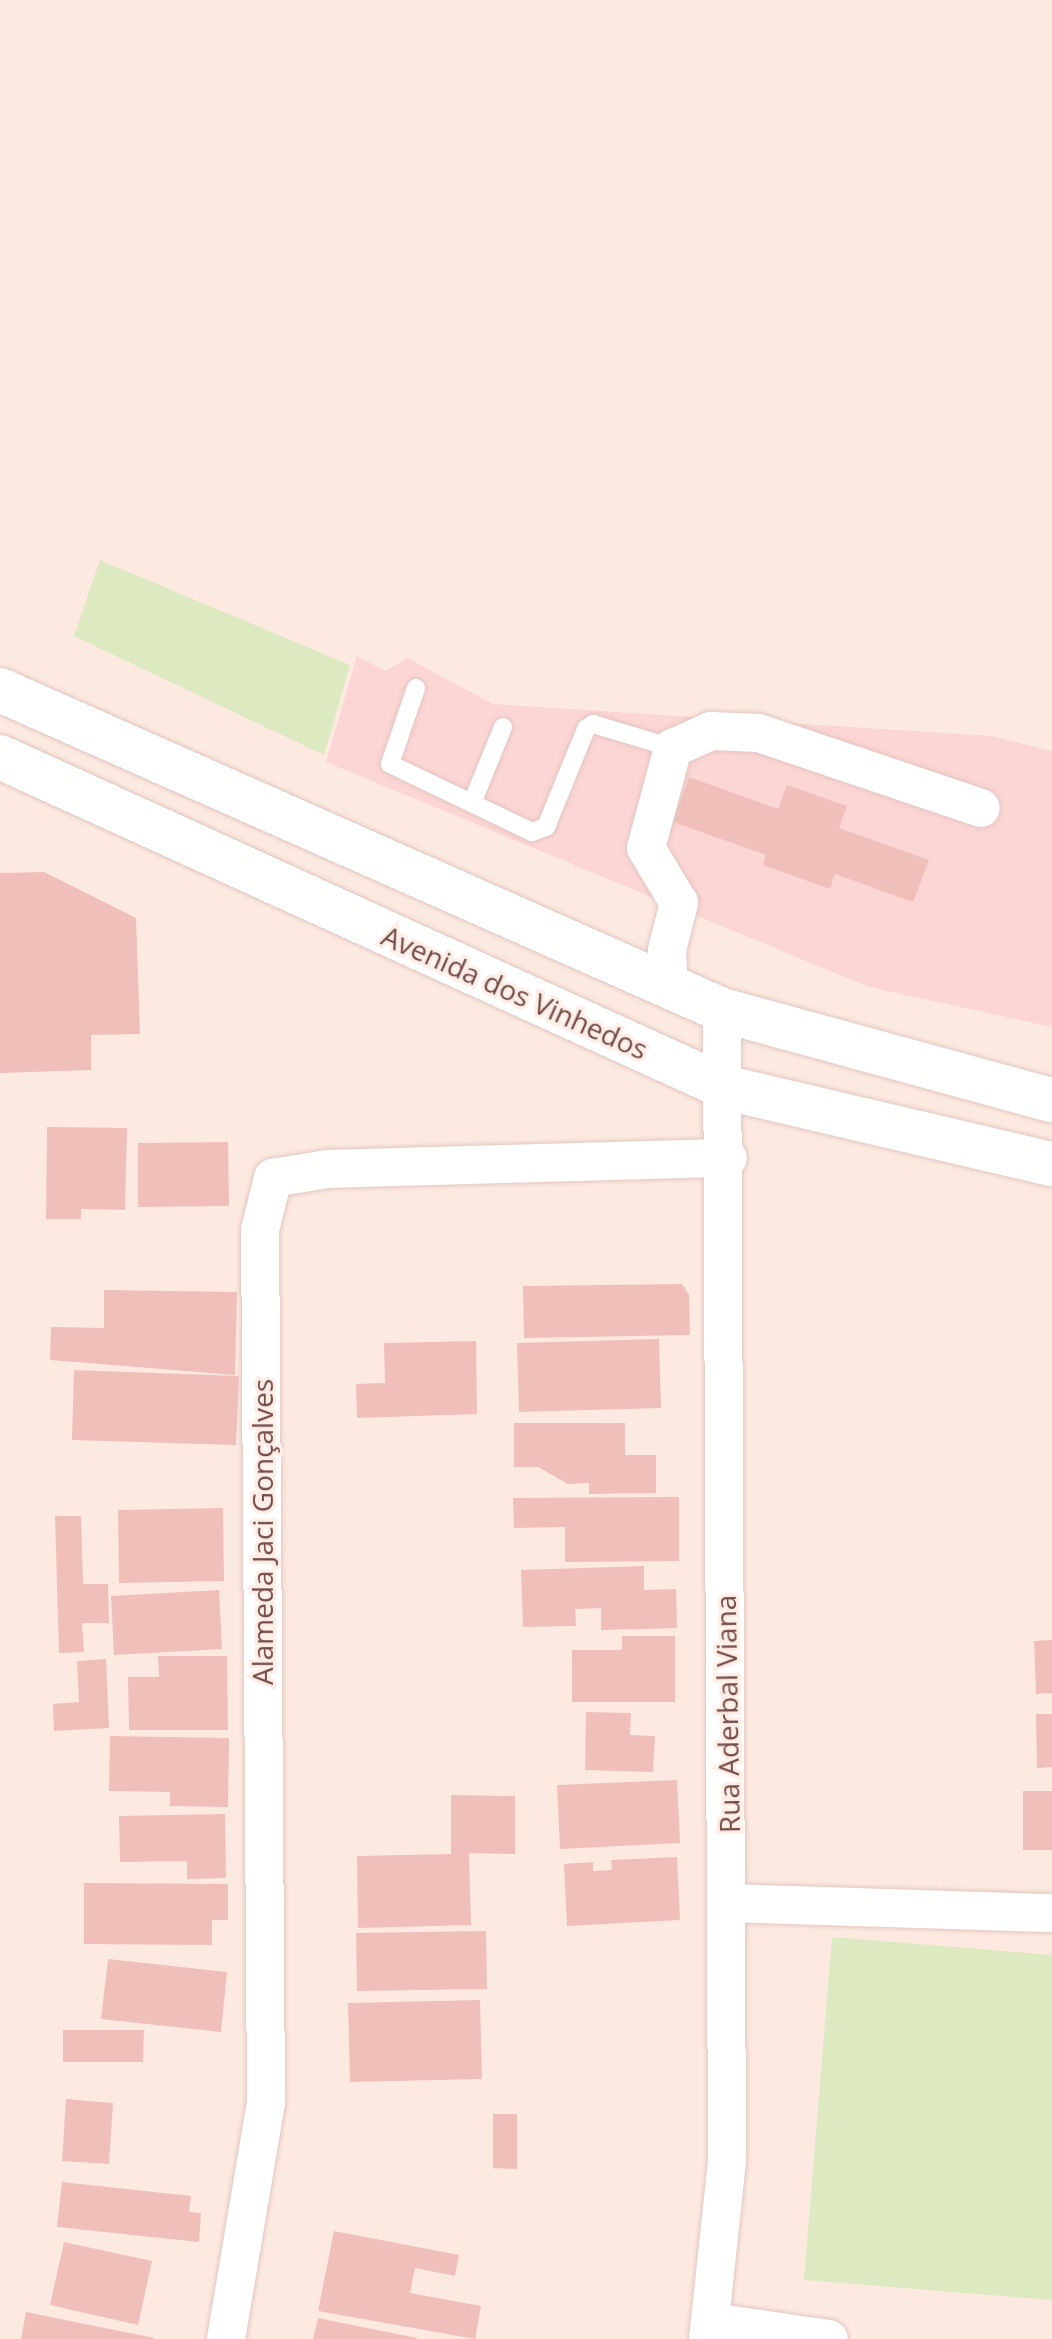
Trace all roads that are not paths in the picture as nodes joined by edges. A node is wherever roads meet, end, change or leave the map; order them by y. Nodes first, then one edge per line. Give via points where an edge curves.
1 (416, 688) dead end
2 (0, 690) edge
3 (503, 727) dead end
4 (673, 748) junction
5 (0, 757) edge
6 (472, 803) junction
7 (981, 808) dead end
8 (323, 833) junction
9 (294, 891) junction
10 (669, 987) junction
11 (722, 1010) junction
12 (727, 1088) junction
13 (1052, 1100) edge
14 (728, 1158) junction
15 (1052, 1164) edge
16 (730, 1903) junction
17 (1052, 1913) edge
18 (710, 2330) edge
19 (226, 2339) edge
20 (829, 2339) edge

1 - 6 lane via 390,764
2 - 8 main road
3 - 6 lane
4 - 6 lane via 593,724 540,832
4 - 7 street via 711,731 759,733
4 - 10 street via 646,848 679,903 667,950
5 - 9 main road, Avenida dos Vinhedos
8 - 9 main road
8 - 10 main road
9 - 12 main road, Avenida dos Vinhedos
10 - 11 main road
11 - 12 street, Rua Aderbal Viana
11 - 13 main road
12 - 14 street, Rua Aderbal Viana
12 - 15 main road, Avenida dos Vinhedos
14 - 16 street, Rua Aderbal Viana via 723,1393
14 - 19 street, Alameda Jaci Gonçalves via 327,1169 273,1178 260,1230 266,2102
16 - 17 street
16 - 18 street, Rua Aderbal Viana via 727,2161
18 - 20 street

